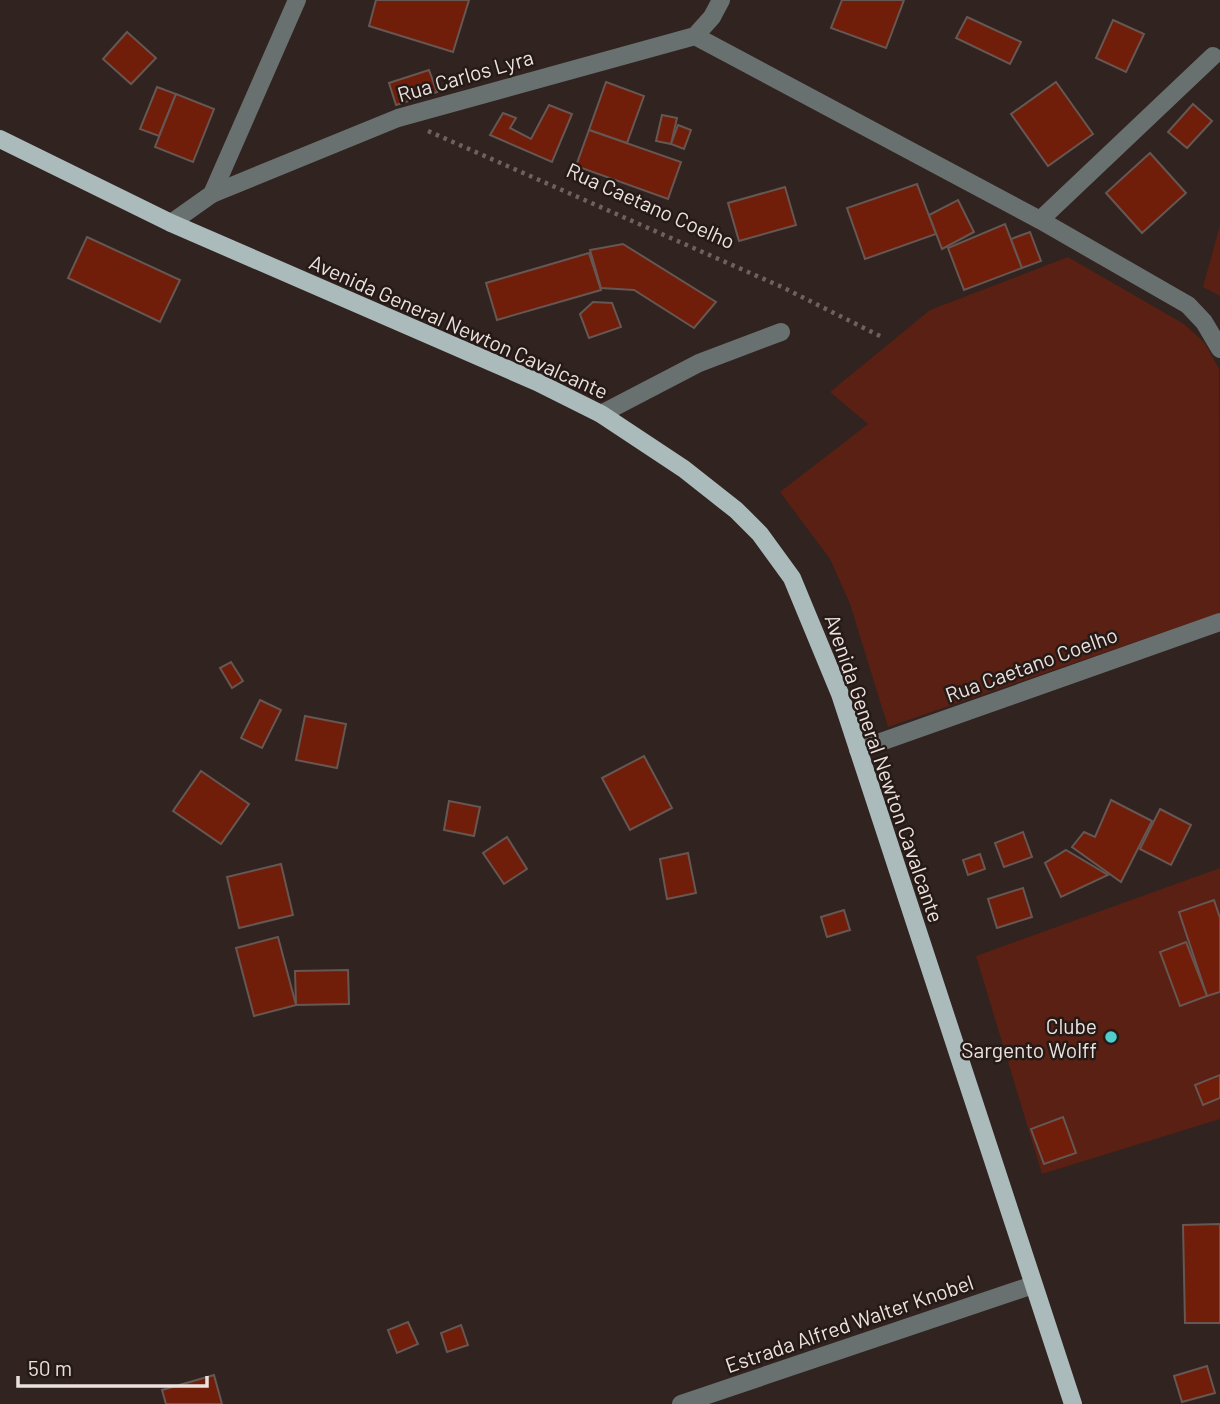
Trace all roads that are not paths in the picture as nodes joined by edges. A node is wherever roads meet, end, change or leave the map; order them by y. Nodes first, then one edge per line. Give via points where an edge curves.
1 (297, 0) edge
2 (721, 0) edge
3 (695, 36) junction
4 (1213, 56) dead end
5 (0, 139) edge
6 (212, 194) junction
7 (1040, 220) junction
8 (171, 223) junction
9 (781, 332) dead end
10 (1220, 349) edge
11 (601, 414) junction
12 (1220, 622) edge
13 (858, 750) junction
14 (1033, 1285) junction
15 (681, 1404) edge
16 (1073, 1404) edge

1 - 6 street
2 - 3 street
3 - 6 street, Rua Carlos Lyra via 398,118
3 - 7 street
4 - 7 street
5 - 8 main road, Avenida General Newton Cavalcante
6 - 8 street, Rua Carlos Lyra
7 - 10 street via 1188,305
8 - 11 main road, Avenida General Newton Cavalcante
9 - 11 street via 699,363
11 - 13 main road, Avenida General Newton Cavalcante via 684,469 760,534 806,606
12 - 13 street, Rua Caetano Coelho
13 - 14 main road, Avenida General Newton Cavalcante
14 - 15 street, Estrada Alfred Walter Knobel
14 - 16 main road, Avenida General Newton Cavalcante

